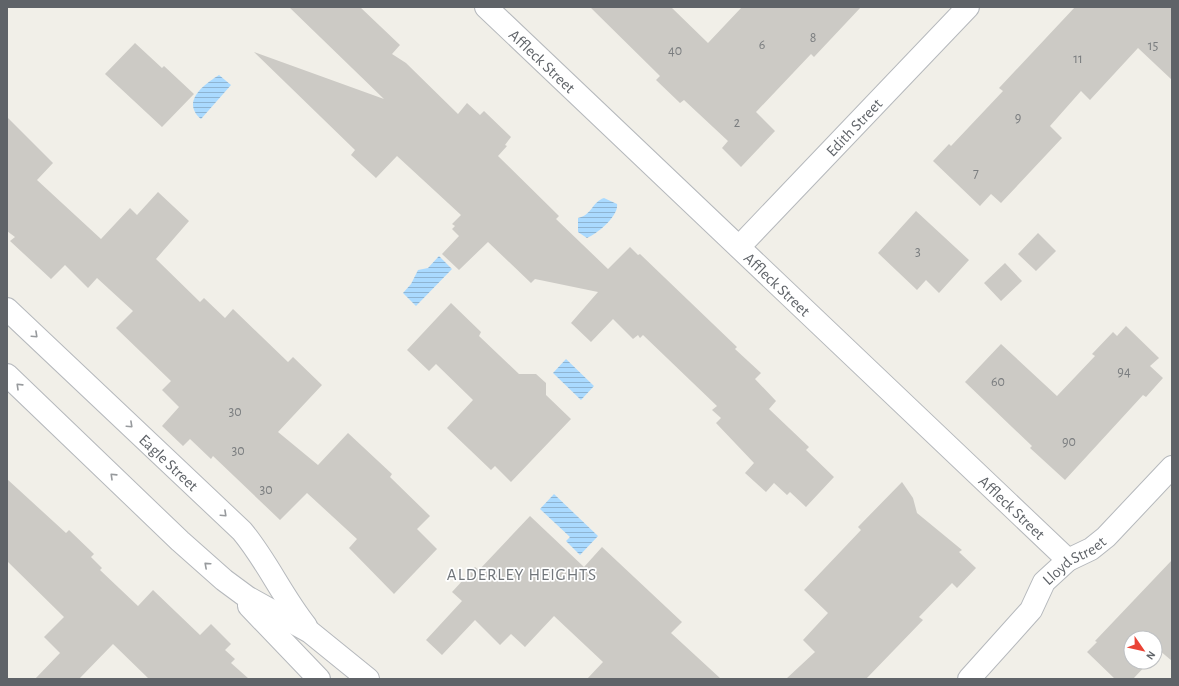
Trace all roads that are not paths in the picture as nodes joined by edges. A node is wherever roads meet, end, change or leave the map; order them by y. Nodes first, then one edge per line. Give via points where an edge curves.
1 (486, 7) edge
2 (968, 7) edge
3 (739, 247) junction
4 (7, 309) edge
5 (7, 375) edge
6 (1172, 466) edge
7 (1068, 560) junction
8 (224, 580) junction
9 (310, 632) junction
10 (318, 679) edge
11 (368, 679) edge
12 (969, 679) edge

1 - 3 street, Affleck Street
2 - 3 street, Edith Street
3 - 7 street, Affleck Street
4 -> 9 street, Eagle Street via 242,531
8 -> 5 street, Eagle Street
6 - 7 street, Lloyd Street via 1106,537 1091,549
7 - 12 street, Lloyd Street via 1044,582 1031,610
8 - 9 street, Eagle Street via 247,597
8 - 10 street, Eagle Street
9 - 11 street, Eagle Street

